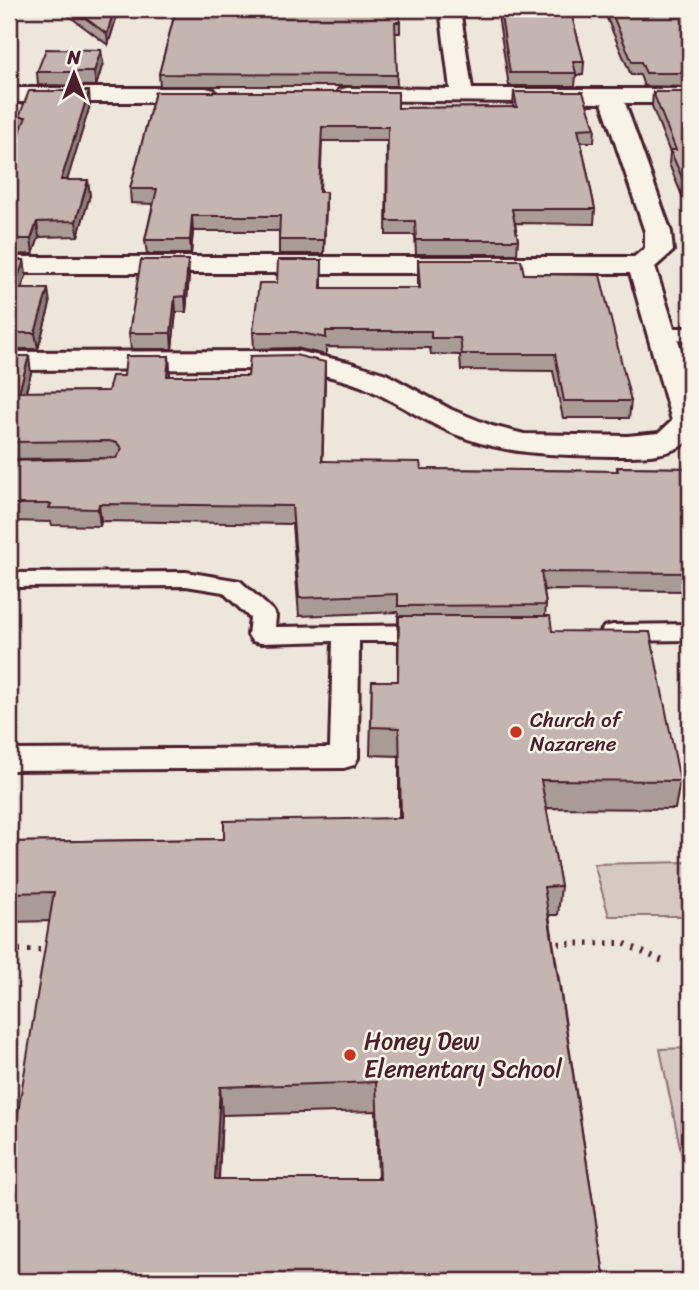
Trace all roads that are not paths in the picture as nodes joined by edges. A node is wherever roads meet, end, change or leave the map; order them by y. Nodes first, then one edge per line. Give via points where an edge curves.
1 (450, 9) edge
2 (9, 95) edge
3 (231, 95) edge
4 (327, 95) edge
5 (462, 95) junction
6 (611, 96) junction
7 (690, 96) edge
8 (9, 265) edge
9 (641, 265) junction
10 (676, 334) edge
11 (9, 361) edge
12 (689, 423) edge
13 (9, 580) edge
14 (690, 632) edge
15 (346, 633) junction
16 (456, 633) edge
17 (594, 633) edge
18 (9, 760) edge

1 - 5 street
2 - 3 street
4 - 5 street
5 - 6 street
6 - 7 street
6 - 9 street via 659,232 659,251
8 - 9 street
9 - 10 street
10 - 12 street
11 - 12 street via 296,360 375,381 441,417 523,444 668,442
13 - 15 lane via 186,579 231,586 263,616 261,635
14 - 17 lane
15 - 16 lane
15 - 18 lane via 344,758

